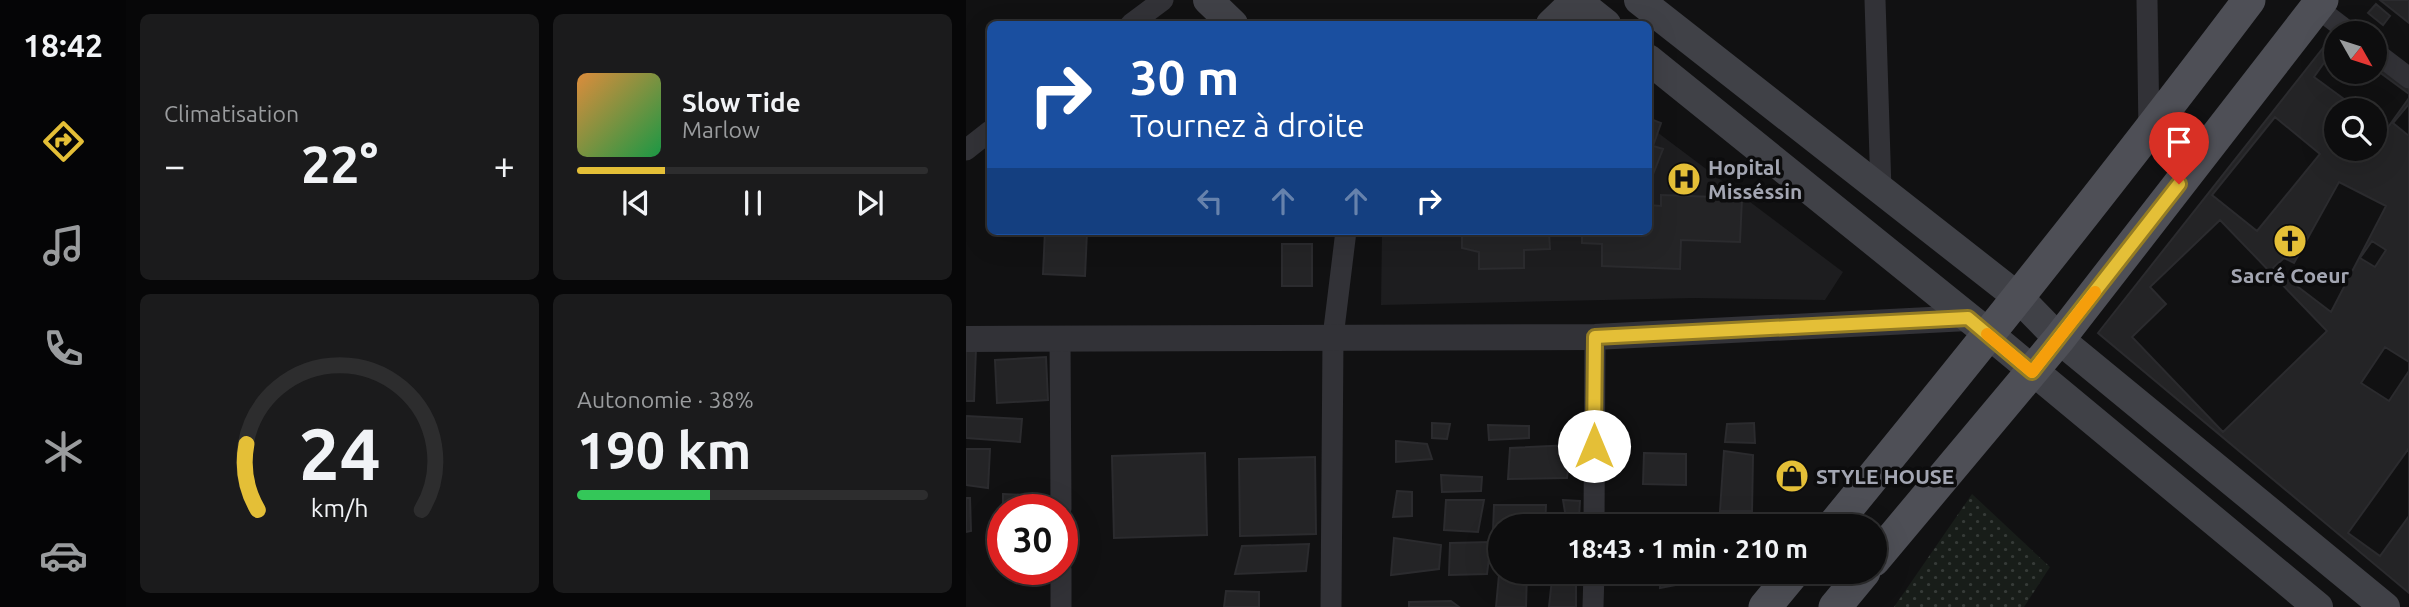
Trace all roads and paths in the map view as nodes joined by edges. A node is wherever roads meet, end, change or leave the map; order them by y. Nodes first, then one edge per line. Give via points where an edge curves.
1 (1163, 0) edge
2 (1208, 0) edge
3 (1576, 0) edge
4 (1639, 0) edge
5 (1875, 0) edge
6 (2147, 0) edge
7 (2249, 0) edge
8 (2319, 4) edge
9 (1135, 21) edge
10 (1230, 21) edge
11 (1554, 21) edge
12 (1602, 21) edge
13 (2337, 21) edge
14 (2387, 61) edge
15 (1652, 62) edge
16 (2409, 78) edge
17 (987, 133) edge
18 (2149, 133) junction
19 (966, 150) edge
20 (1881, 190) junction
21 (1346, 235) edge
22 (2019, 298) junction
23 (1979, 327) junction
24 (1333, 337) junction
25 (1595, 337) junction
26 (966, 339) edge
27 (1060, 339) junction
28 (2059, 339) junction
29 (2032, 372) junction
30 (1061, 494) edge
31 (1594, 514) edge
32 (1842, 514) edge
33 (1887, 545) edge
34 (1594, 584) edge
35 (1784, 584) edge
36 (1854, 584) edge
37 (1061, 585) edge
38 (1061, 607) edge
39 (1331, 607) edge
40 (1593, 607) edge
41 (1765, 607) edge
42 (1835, 607) edge
43 (2318, 607) edge
44 (2385, 607) edge

1 - 9 street
2 - 10 main road
3 - 11 main road
3 - 12 main road
4 - 20 main road
5 - 20 street
6 - 18 street
7 - 18 main road
8 - 13 street
8 - 28 main road
14 - 16 street
15 - 23 main road
17 - 19 street
18 - 22 main road
20 - 22 main road
21 - 24 street
22 - 23 main road
22 - 28 main road
23 - 25 street
23 - 29 main road
23 - 32 main road
24 - 25 street
24 - 27 street
24 - 39 street
25 - 31 street
26 - 27 street
27 - 30 street
28 - 29 main road
28 - 44 main road
29 - 33 main road
29 - 43 main road
34 - 40 street
35 - 41 main road
36 - 42 main road
37 - 38 street

